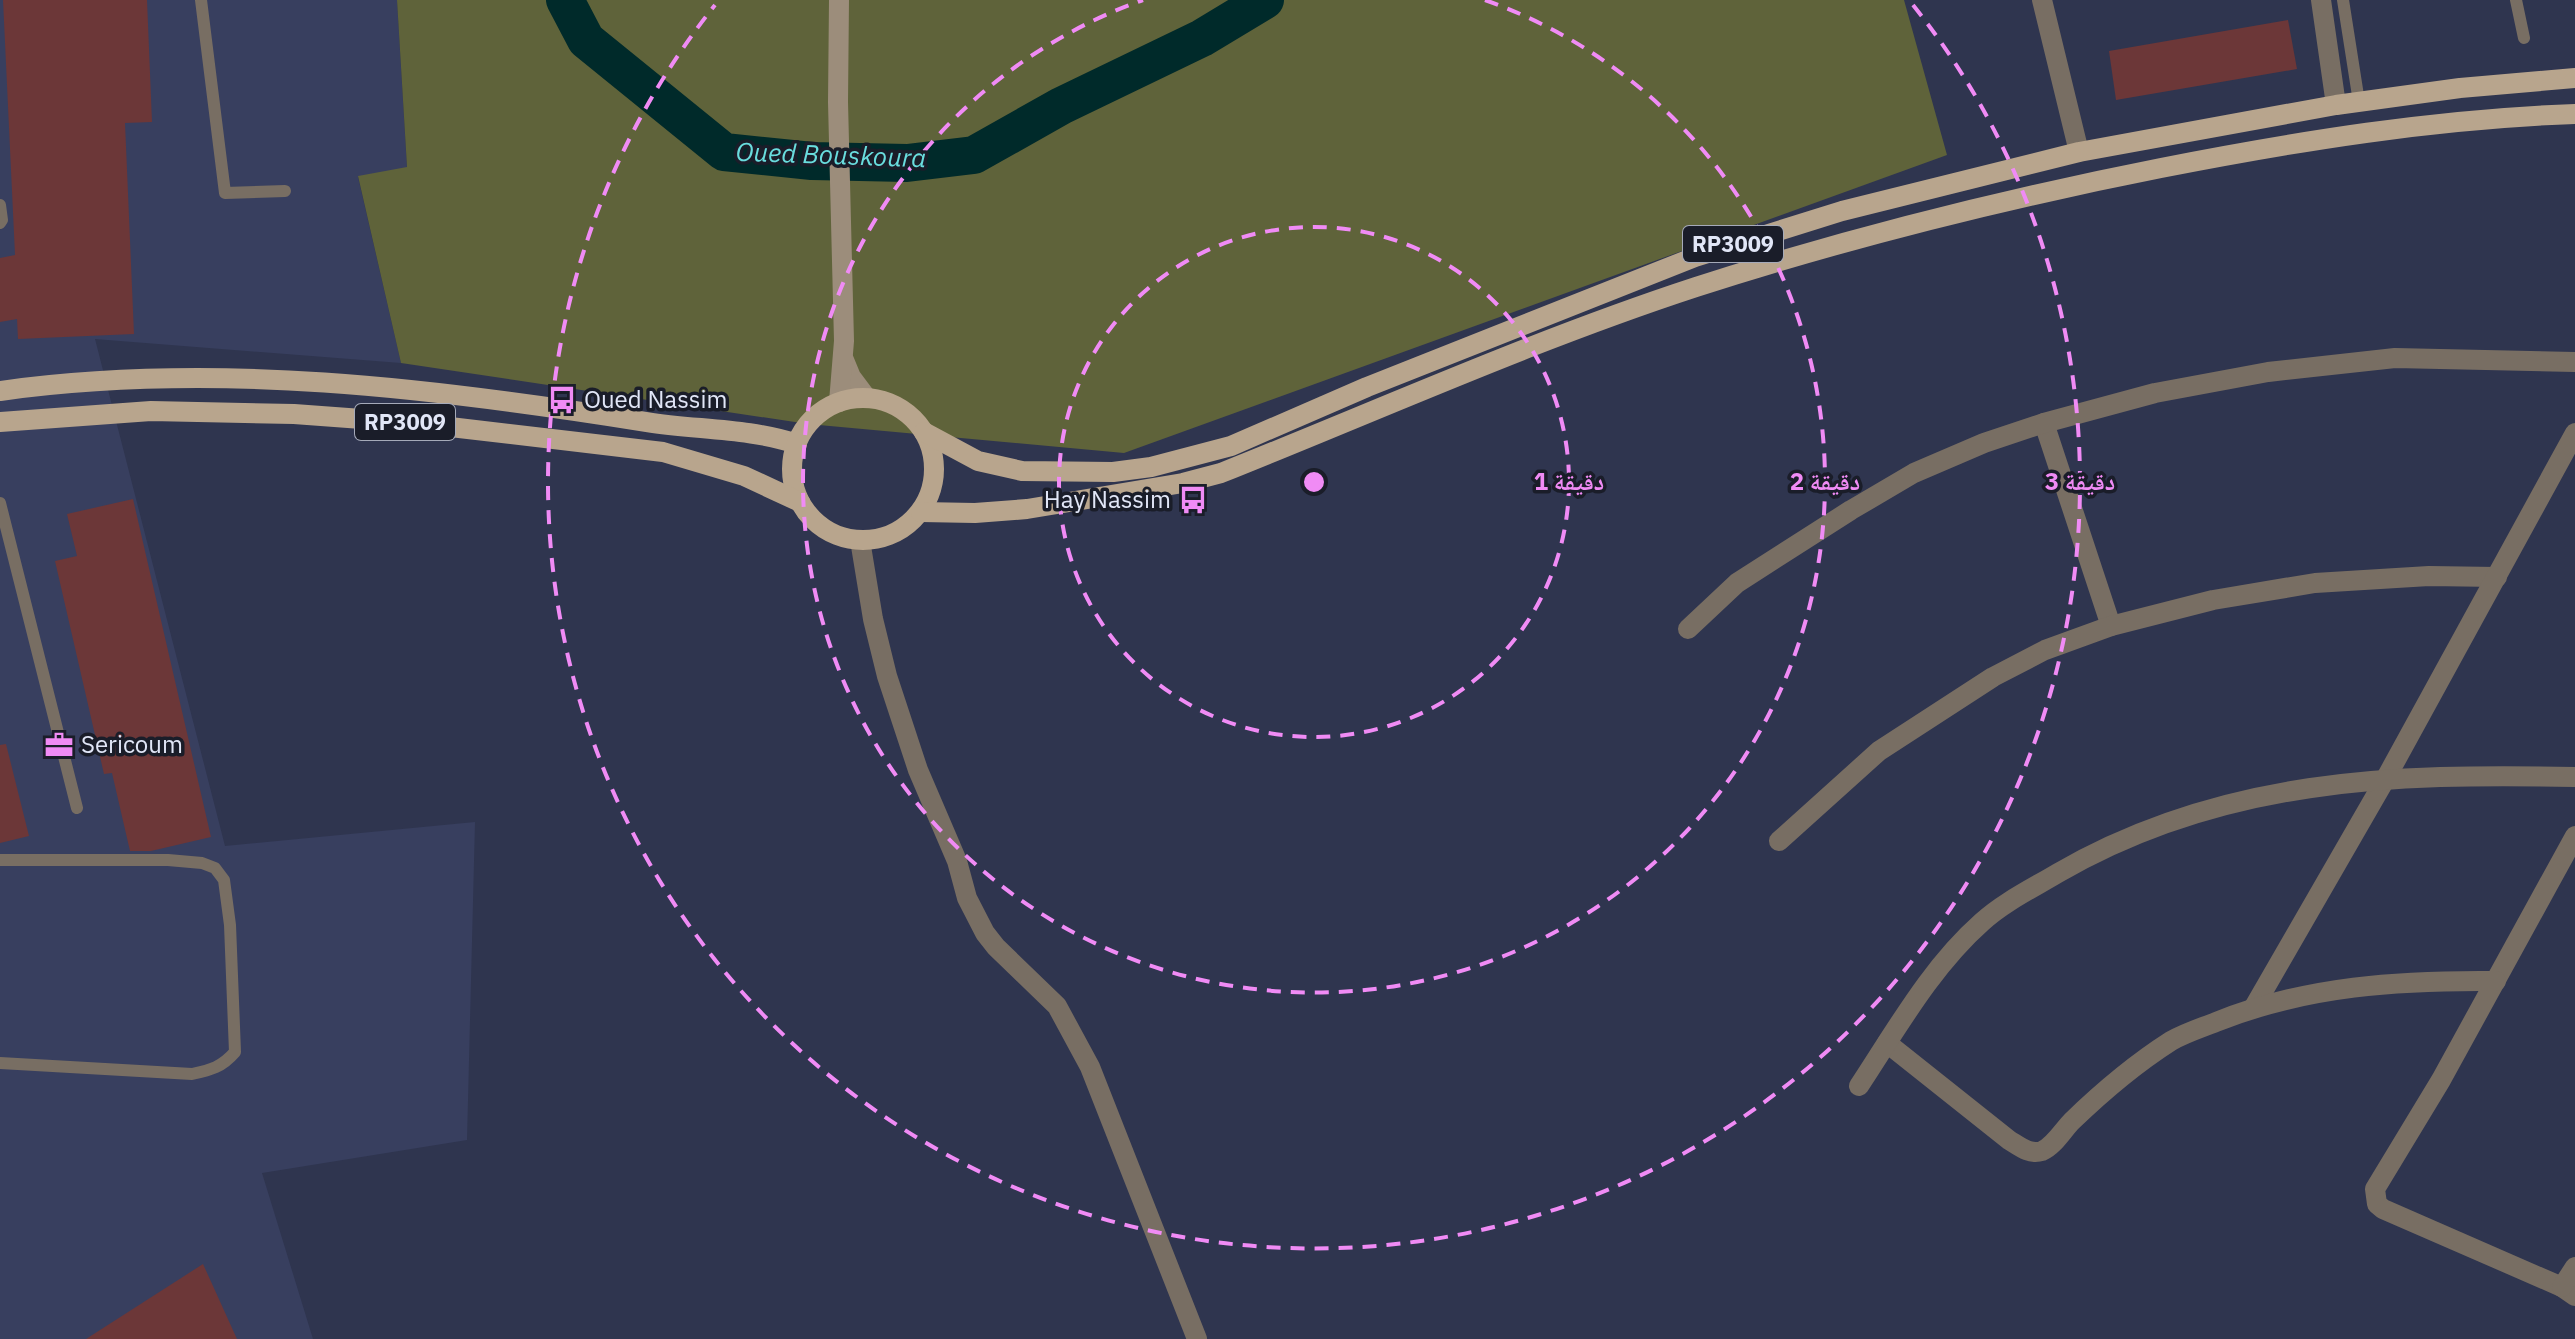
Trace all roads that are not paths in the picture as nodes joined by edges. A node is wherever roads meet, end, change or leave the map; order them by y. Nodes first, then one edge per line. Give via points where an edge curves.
1 (201, 0) edge
2 (839, 0) edge
3 (2042, 0) edge
4 (2321, 0) edge
5 (2343, 0) edge
6 (2516, 0) edge
7 (2524, 38) dead end
8 (2575, 78) edge
9 (2359, 102) junction
10 (2336, 105) junction
11 (2575, 114) edge
12 (2079, 152) junction
13 (285, 191) dead end
14 (0, 205) edge
15 (0, 223) edge
16 (844, 360) junction
17 (2575, 362) edge
18 (0, 391) edge
19 (866, 397) junction
20 (839, 402) junction
21 (0, 422) edge
22 (2044, 423) junction
23 (924, 432) junction
24 (2575, 433) edge
25 (797, 444) junction
26 (800, 502) junction
27 (0, 503) edge
28 (921, 512) junction
29 (860, 540) junction
30 (2497, 577) junction
31 (2111, 626) junction
32 (1688, 629) dead end
33 (2575, 777) edge
34 (2386, 778) junction
35 (77, 808) dead end
36 (2575, 836) edge
37 (1779, 841) dead end
38 (0, 860) edge
39 (2496, 981) junction
40 (2254, 1007) junction
41 (1887, 1043) junction
42 (0, 1063) edge
43 (1859, 1086) dead end
44 (2575, 1267) edge
45 (2569, 1292) edge
46 (1197, 1339) edge

1 - 13 lane via 225,193
2 - 16 street
3 - 12 street
4 - 10 street
5 - 9 lane
6 - 7 lane
8 - 9 main road, RP3009
9 - 10 main road, RP3009
10 - 12 main road, RP3009
11 - 28 main road, RP3009 via 2445,122 2285,143 2065,187 1901,227 1695,287 1547,340 1221,473 1027,509
12 - 23 main road, RP3009 via 1842,211 1695,257 1198,456 1113,472 1022,471 978,461
14 - 15 lane
16 - 19 street
16 - 20 street
17 - 22 street via 2395,358 2268,372 2155,393
18 - 25 main road, RP3009 via 154,379 294,380 770,435
19 - 20 main road, RP3009
19 - 23 main road, RP3009 via 900,407
20 - 25 main road, RP3009 via 808,424
21 - 26 main road, RP3009 via 151,411 416,423 663,452 744,476
22 - 31 street
22 - 32 street via 1984,443 1902,481 1737,583
23 - 28 main road via 935,472
24 - 30 street
25 - 26 main road via 792,473
26 - 29 main road, RP3009 via 831,533
27 - 35 lane
28 - 29 main road via 894,534
29 - 46 street via 887,676 967,898 996,947 1057,1006 1090,1067
30 - 31 street via 2315,583 2213,600
30 - 34 street
31 - 37 street via 2045,650 1993,677 1879,751
33 - 34 street
34 - 40 street
34 - 41 street via 2199,811 2083,859 1983,920 1952,952
36 - 39 street
38 - 42 lane via 168,860 215,868 224,880 230,925 235,1052 216,1068 192,1074
39 - 40 street via 2375,985
39 - 45 street via 2374,1196 2383,1209
40 - 41 street via 2175,1039 2038,1152 2009,1140
41 - 43 street
44 - 45 street

